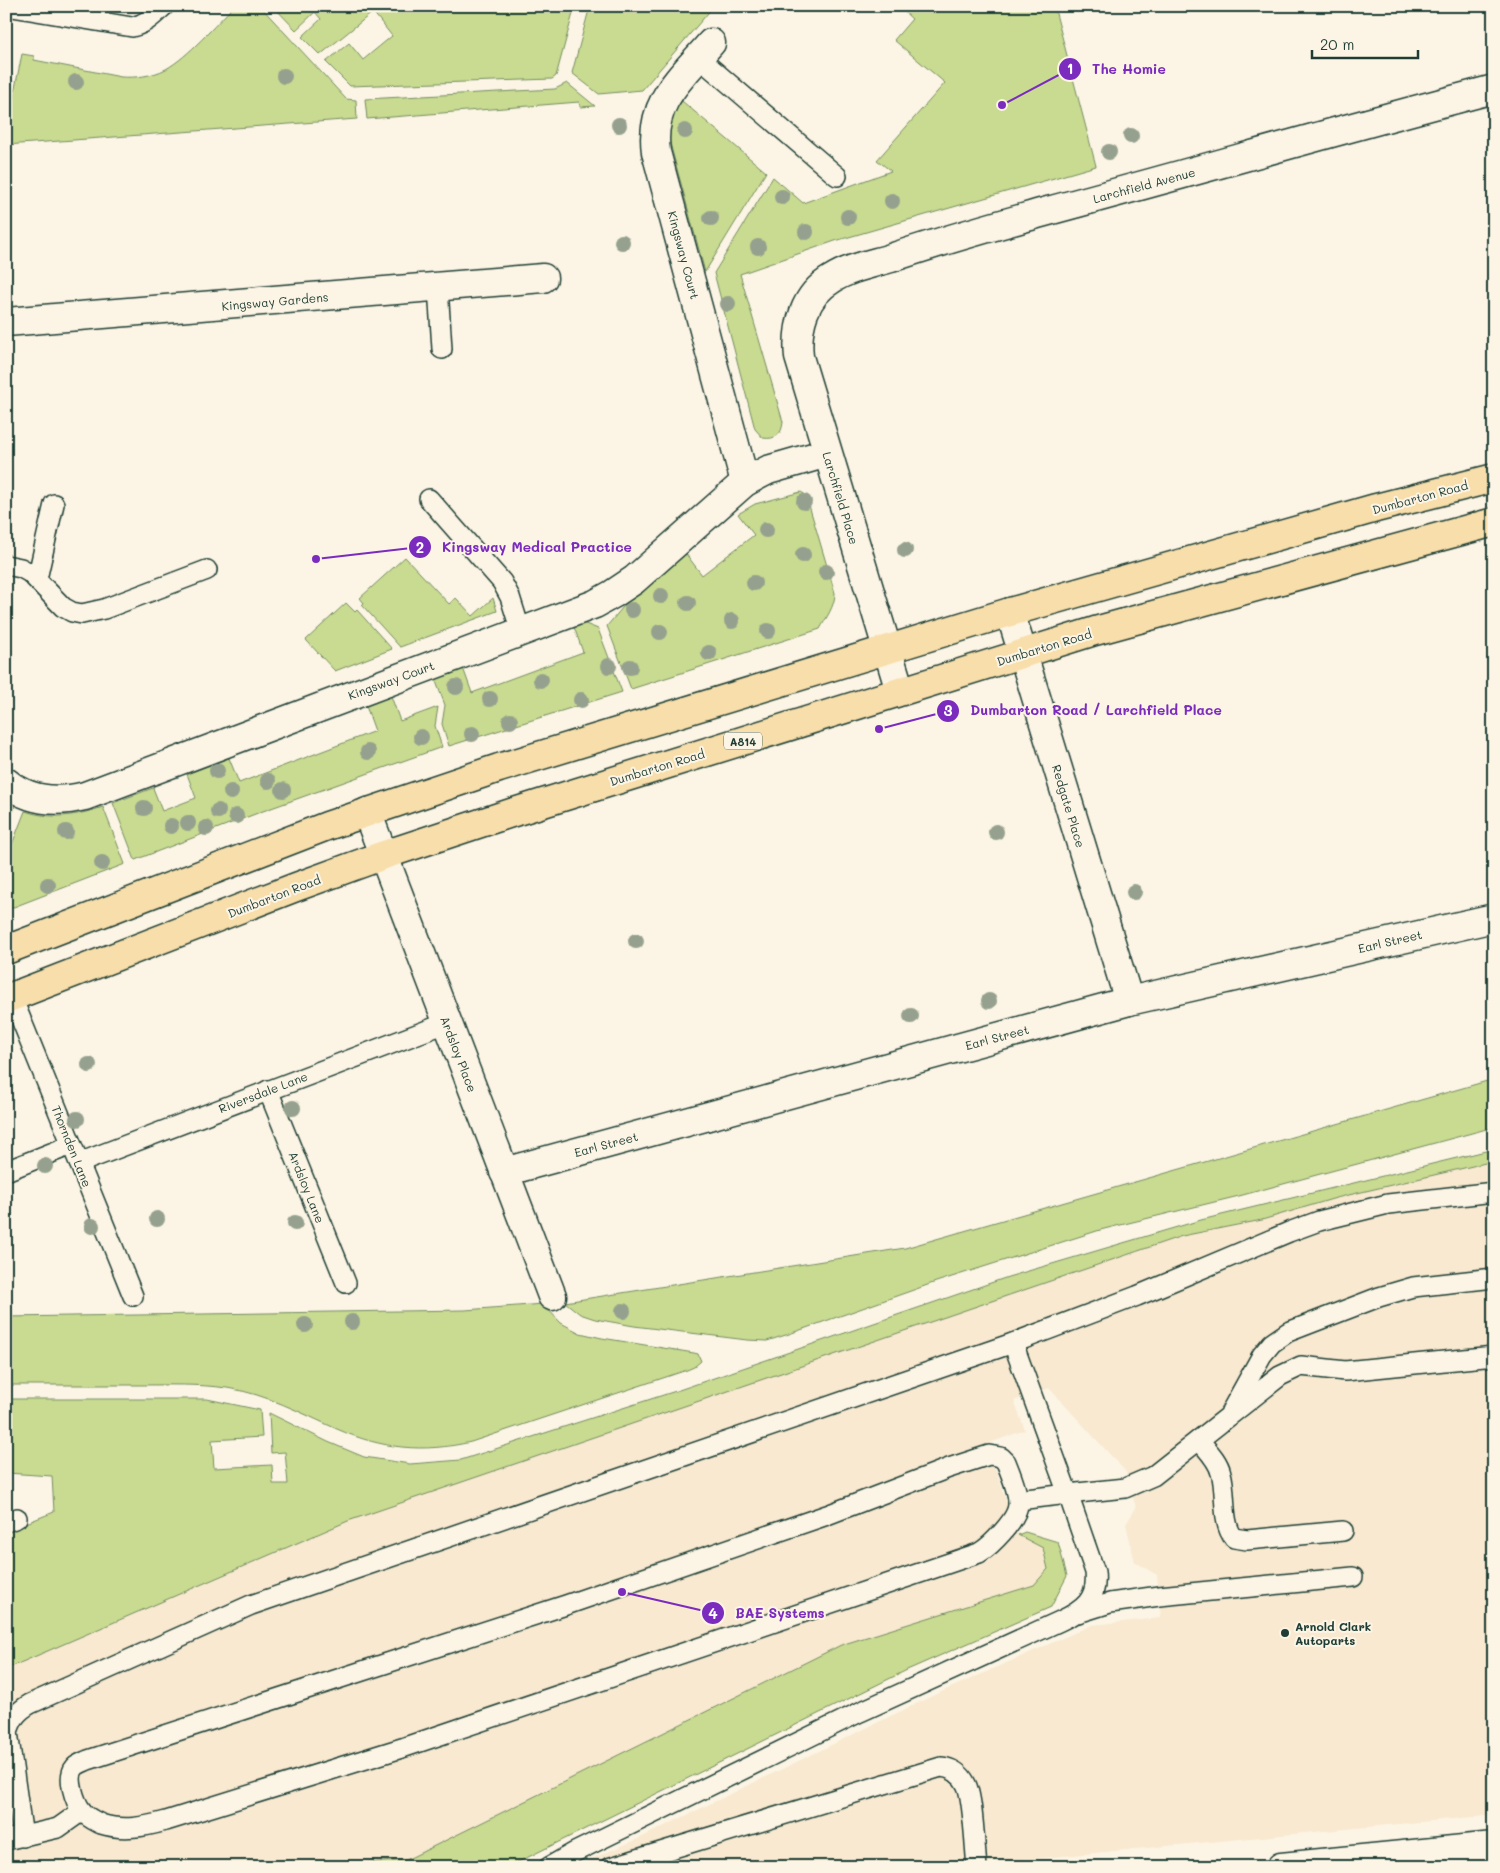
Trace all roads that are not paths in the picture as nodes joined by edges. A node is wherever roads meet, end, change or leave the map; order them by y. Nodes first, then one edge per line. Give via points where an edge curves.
1 (6, 6) edge
2 (164, 6) edge
3 (704, 50) joint
4 (1494, 90) edge
5 (837, 176) dead end
6 (544, 278) dead end
7 (438, 287) junction
8 (807, 304) joint
9 (6, 322) edge
10 (442, 349) dead end
11 (827, 453) junction
12 (1494, 478) edge
13 (744, 482) junction
14 (429, 500) dead end
15 (54, 504) dead end
16 (1494, 522) edge
17 (6, 565) edge
18 (207, 570) dead end
19 (37, 579) junction
20 (1010, 612) junction
21 (521, 632) junction
22 (887, 648) junction
23 (1022, 653) junction
24 (900, 691) junction
25 (6, 782) edge
26 (367, 812) junction
27 (384, 855) junction
28 (1494, 918) edge
29 (6, 950) edge
30 (9, 998) edge
31 (1128, 1001) junction
32 (446, 1023) junction
33 (268, 1090) junction
34 (71, 1145) junction
35 (79, 1163) junction
36 (6, 1171) edge
37 (504, 1172) junction
38 (1494, 1192) edge
39 (1494, 1278) edge
40 (346, 1284) dead end
41 (133, 1296) dead end
42 (552, 1296) dead end
43 (1013, 1344) junction
44 (1494, 1356) edge
45 (1227, 1419) junction
46 (1200, 1440) junction
47 (1068, 1494) junction
48 (1018, 1500) junction
49 (1343, 1530) dead end
50 (1353, 1577) dead end
51 (1072, 1615) junction
52 (7, 1732) edge
53 (82, 1811) junction
54 (14, 1838) edge
55 (1494, 1846) edge
56 (549, 1867) edge
57 (611, 1867) edge
58 (977, 1867) edge
59 (1281, 1867) edge

1 - 2 lane via 132,27 149,20
3 - 5 lane
3 - 13 street, Kingsway Court via 664,100 656,121 654,140
4 - 8 street, Larchfield Avenue via 947,239 849,271 818,290
6 - 7 street, Kingsway Gardens
7 - 9 street, Kingsway Gardens
7 - 10 lane
8 - 11 street, Larchfield Place via 797,341 799,357
11 - 13 street, Kingsway Court via 768,470
11 - 22 street, Larchfield Place
12 - 20 main road, Dumbarton Road via 1376,508
13 - 21 street, Kingsway Court via 618,591 595,604
14 - 21 lane via 502,582
15 - 19 lane
16 - 23 main road, Dumbarton Road / A814
17 - 19 lane via 21,568
18 - 19 lane via 104,609 82,614 63,607
20 - 22 main road, Dumbarton Road
20 - 23 street, Redgate Place
21 - 25 street, Kingsway Court via 85,796 50,800 26,793
22 - 24 street, Larchfield Place
22 - 26 main road, Dumbarton Road
23 - 24 main road, Dumbarton Road / A814
23 - 31 street, Redgate Place
24 - 27 main road, Dumbarton Road / A814
26 - 27 street, Ardsloy Place
26 - 29 main road, Dumbarton Road
27 - 30 main road, Dumbarton Road / A814
27 - 32 street, Ardsloy Place
28 - 31 street, Earl Street
30 - 34 lane, Thornden Lane
31 - 37 street, Earl Street
32 - 33 lane, Riversdale Lane
32 - 37 street, Ardsloy Place
33 - 35 lane, Riversdale Lane
33 - 40 lane, Ardsloy Lane
34 - 35 lane, Thornden Lane
34 - 36 lane
35 - 41 lane, Thornden Lane
37 - 42 street, Ardsloy Place
38 - 43 lane via 1388,1204 1319,1221
39 - 45 lane via 1413,1287 1288,1332 1262,1355
43 - 47 lane
43 - 52 lane via 251,1605 30,1704 19,1711
44 - 45 lane via 1345,1371 1300,1366 1280,1376
45 - 46 lane
46 - 47 lane via 1139,1483 1118,1489
46 - 49 lane via 1221,1471 1228,1528 1234,1538 1247,1540
47 - 48 lane
47 - 51 lane via 1095,1572 1096,1584 1094,1594
48 - 53 lane via 1014,1516 991,1545 979,1553 493,1718 158,1823 110,1827
48 - 53 lane via 1006,1462 996,1455 979,1457 827,1515 566,1605 88,1760 72,1772 71,1783
50 - 51 lane via 1159,1596 1110,1603
51 - 56 lane via 860,1712
52 - 54 lane
53 - 54 lane via 58,1828
55 - 59 street
57 - 58 lane via 941,1767 949,1768 967,1785

